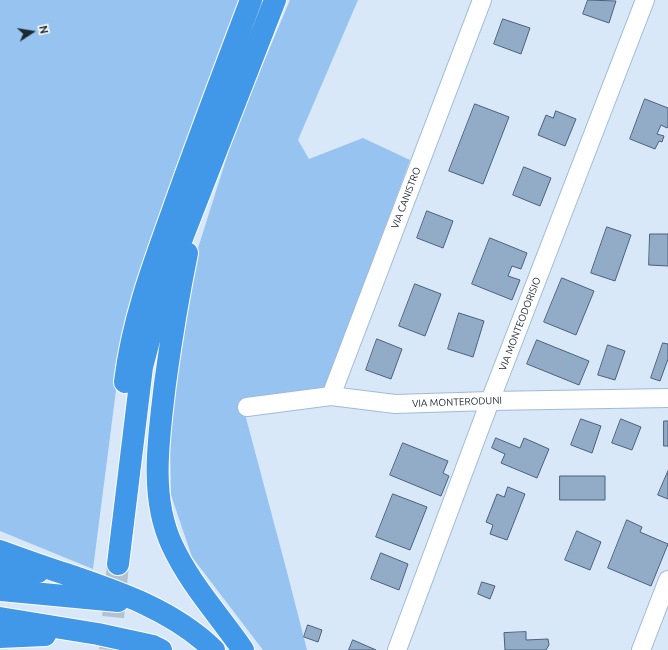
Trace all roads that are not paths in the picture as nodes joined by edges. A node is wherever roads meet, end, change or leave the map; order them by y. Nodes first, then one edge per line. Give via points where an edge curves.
1 (251, 0) edge
2 (275, 0) edge
3 (482, 0) edge
4 (645, 0) edge
5 (210, 165) junction
6 (331, 396) junction
7 (668, 398) edge
8 (490, 401) junction
9 (247, 407) dead end
10 (0, 551) edge
11 (0, 570) edge
12 (66, 574) junction
13 (668, 580) edge
14 (0, 590) edge
15 (147, 604) junction
16 (0, 618) edge
17 (85, 632) junction
18 (0, 637) edge
19 (161, 650) edge
20 (214, 650) edge
21 (243, 650) edge
22 (397, 650) edge
23 (641, 650) edge

1 - 5 highway via 145,287 126,370 111,564 142,368 163,288
2 - 5 highway
3 - 6 street, VIA CANISTRO
4 - 8 street, VIA MONTEODORISIO
5 - 21 highway via 180,289 169,356 158,455 159,491 166,528 180,560 190,578
6 - 8 street, VIA MONTERODUNI via 395,404
6 - 9 street, VIA MONTERODUNI
7 - 8 street, VIA MONTERODUNI
8 - 22 street, VIA MONTEODORISIO
10 - 12 highway
11 - 12 highway
12 - 15 highway
13 - 23 street
14 - 15 highway
15 - 20 highway via 186,627
16 - 17 highway
17 - 18 highway
17 - 19 highway via 153,646

